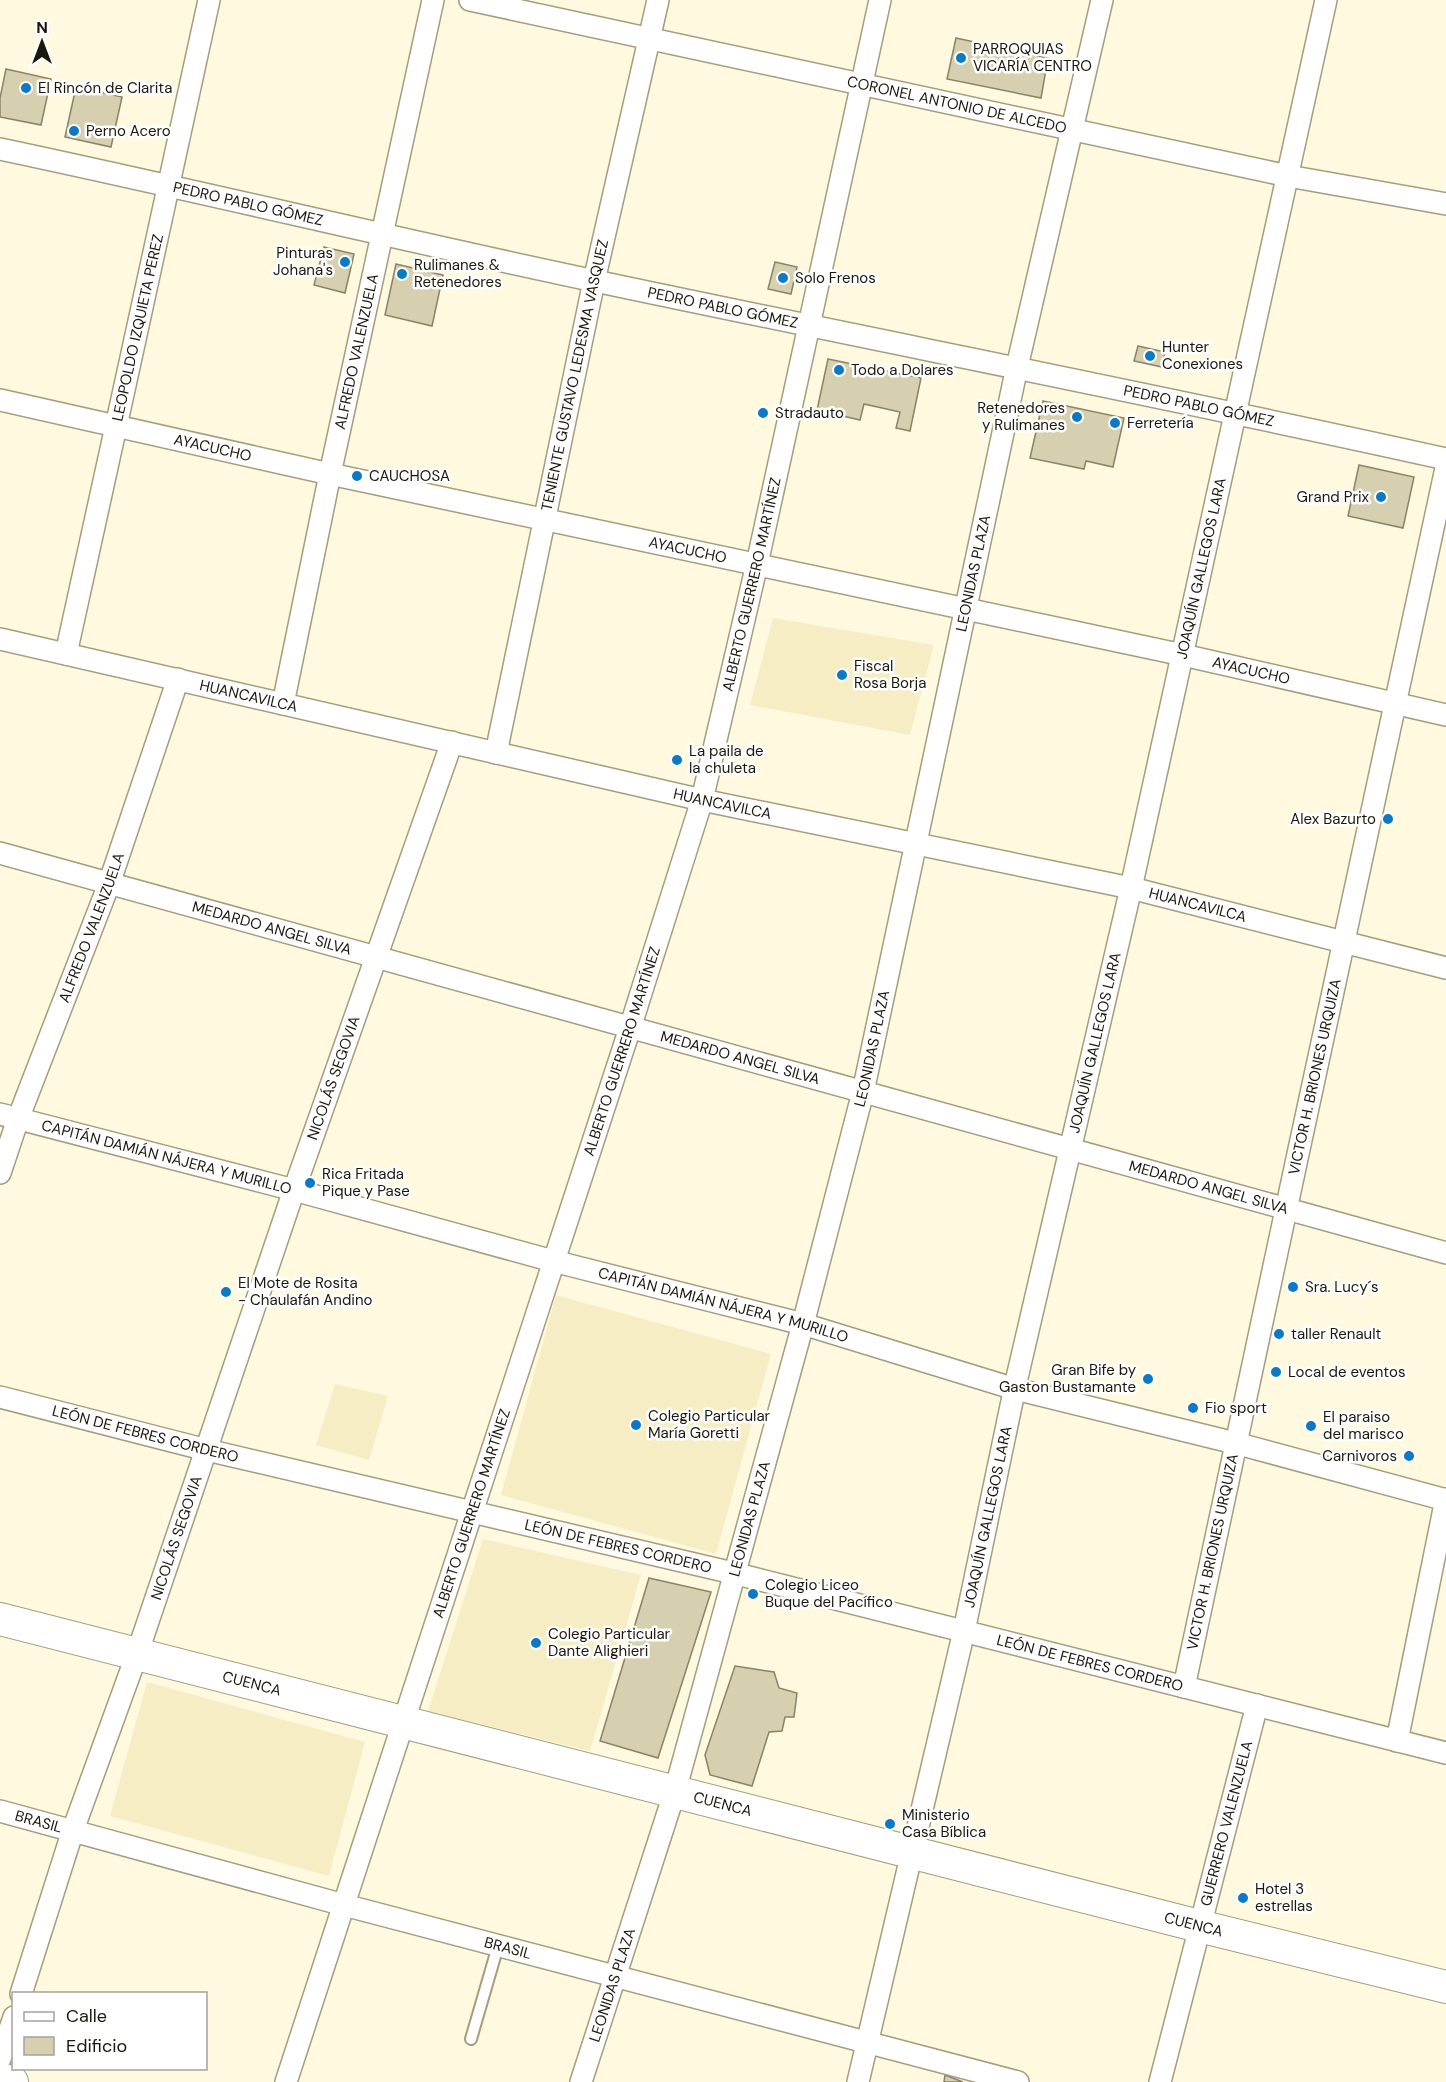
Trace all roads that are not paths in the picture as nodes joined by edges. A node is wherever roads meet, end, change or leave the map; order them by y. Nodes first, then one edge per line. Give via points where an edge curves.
1 (209, 0) edge
2 (433, 0) edge
3 (470, 0) edge
4 (658, 0) edge
5 (880, 0) edge
6 (1102, 0) edge
7 (1326, 0) edge
8 (650, 37) junction
9 (861, 83) junction
10 (1074, 130) junction
11 (0, 148) edge
12 (1288, 176) junction
13 (170, 185) junction
14 (1446, 204) edge
15 (382, 236) junction
16 (594, 281) junction
17 (808, 326) junction
18 (1017, 367) junction
19 (0, 400) edge
20 (1235, 412) junction
21 (115, 427) junction
22 (1446, 459) edge
23 (1446, 468) edge
24 (330, 474) junction
25 (545, 520) junction
26 (757, 564) junction
27 (967, 609) junction
28 (0, 639) edge
29 (66, 654) junction
30 (1183, 655) junction
31 (177, 679) junction
32 (283, 704) junction
33 (1396, 704) junction
34 (1446, 715) edge
35 (452, 742) junction
36 (496, 753) junction
37 (702, 800) junction
38 (916, 845) junction
39 (0, 853) edge
40 (109, 884) junction
41 (1131, 888) junction
42 (1344, 941) junction
43 (376, 958) junction
44 (1446, 968) edge
45 (630, 1028) junction
46 (863, 1092) junction
47 (9, 1117) edge
48 (1071, 1150) junction
49 (0, 1173) edge
50 (294, 1190) junction
51 (1287, 1209) junction
52 (1446, 1253) edge
53 (553, 1261) junction
54 (803, 1324) junction
55 (1015, 1389) junction
56 (0, 1396) edge
57 (1235, 1443) junction
58 (207, 1450) junction
59 (1446, 1499) edge
60 (473, 1511) junction
61 (734, 1573) junction
62 (0, 1619) edge
63 (964, 1631) junction
64 (137, 1654) junction
65 (1184, 1687) junction
66 (1257, 1705) junction
67 (403, 1721) junction
68 (1397, 1741) junction
69 (1446, 1753) edge
70 (675, 1791) junction
71 (0, 1811) edge
72 (73, 1830) junction
73 (913, 1851) junction
74 (344, 1905) junction
75 (1200, 1926) junction
76 (498, 1946) junction
77 (616, 1977) junction
78 (1446, 1987) edge
79 (22, 1992) edge
80 (12, 2023) edge
81 (471, 2039) dead end
82 (867, 2041) junction
83 (0, 2059) edge
84 (0, 2079) edge
85 (12, 2082) edge
86 (286, 2082) edge
87 (581, 2082) edge
88 (858, 2082) edge
89 (1018, 2082) edge
90 (1160, 2082) edge

1 - 13 street, LEOPOLDO IZQUIETA PEREZ
2 - 15 street, ALFREDO VALENZUELA
3 - 8 street, CORONEL ANTONIO DE ALCEDO
4 - 8 street, TENIENTE GUSTAVO LEDESMA VASQUEZ
5 - 9 street, ALBERTO GUERRERO MARTÍNEZ
6 - 10 street, LEONIDAS PLAZA
7 - 12 street, JOAQUÍN GALLEGOS LARA
8 - 9 street, CORONEL ANTONIO DE ALCEDO
8 - 16 street, TENIENTE GUSTAVO LEDESMA VASQUEZ
9 - 10 street, CORONEL ANTONIO DE ALCEDO
9 - 17 street, ALBERTO GUERRERO MARTÍNEZ
10 - 12 street, CORONEL ANTONIO DE ALCEDO
10 - 18 street, LEONIDAS PLAZA
11 - 13 street, PEDRO PABLO GÓMEZ
12 - 14 street, CORONEL ANTONIO DE ALCEDO
12 - 20 street, JOAQUÍN GALLEGOS LARA
13 - 15 street, PEDRO PABLO GÓMEZ
13 - 21 street, LEOPOLDO IZQUIETA PEREZ
15 - 16 street, PEDRO PABLO GÓMEZ
15 - 24 street, ALFREDO VALENZUELA
16 - 17 street, PEDRO PABLO GÓMEZ
16 - 25 street, TENIENTE GUSTAVO LEDESMA VASQUEZ
17 - 18 street, PEDRO PABLO GÓMEZ
17 - 26 street, ALBERTO GUERRERO MARTÍNEZ
18 - 20 street, PEDRO PABLO GÓMEZ
18 - 27 street, LEONIDAS PLAZA
19 - 21 street, AYACUCHO
20 - 22 street, PEDRO PABLO GÓMEZ
20 - 30 street, JOAQUÍN GALLEGOS LARA
21 - 24 street, AYACUCHO
21 - 29 street, LEOPOLDO IZQUIETA PEREZ
23 - 33 street, VICTOR H. BRIONES URQUIZA
24 - 25 street, AYACUCHO
24 - 32 street, ALFREDO VALENZUELA
25 - 26 street, AYACUCHO
25 - 36 street, TENIENTE GUSTAVO LEDESMA VASQUEZ
26 - 27 street, AYACUCHO
26 - 37 street, ALBERTO GUERRERO MARTÍNEZ
27 - 30 street, AYACUCHO
27 - 38 street, LEONIDAS PLAZA
28 - 29 street, HUANCAVILCA
29 - 31 street, HUANCAVILCA
30 - 33 street, AYACUCHO
30 - 41 street, JOAQUÍN GALLEGOS LARA
31 - 32 street, HUANCAVILCA
31 - 40 street, ALFREDO VALENZUELA
32 - 35 street, HUANCAVILCA
33 - 34 street, AYACUCHO
33 - 42 street, VICTOR H. BRIONES URQUIZA
35 - 36 street, HUANCAVILCA
35 - 43 street, NICOLÁS SEGOVIA
36 - 37 street, HUANCAVILCA
37 - 38 street, HUANCAVILCA
37 - 45 street, ALBERTO GUERRERO MARTÍNEZ
38 - 41 street, HUANCAVILCA
38 - 46 street, LEONIDAS PLAZA
39 - 40 street, MEDARDO ANGEL SILVA
40 - 43 street, MEDARDO ANGEL SILVA
40 - 47 street, ALFREDO VALENZUELA
41 - 42 street, HUANCAVILCA
41 - 48 street, JOAQUÍN GALLEGOS LARA
42 - 44 street, HUANCAVILCA
42 - 51 street, VICTOR H. BRIONES URQUIZA
43 - 45 street, MEDARDO ANGEL SILVA
43 - 50 street, NICOLÁS SEGOVIA
45 - 46 street, MEDARDO ANGEL SILVA
45 - 53 street, ALBERTO GUERRERO MARTÍNEZ
46 - 48 street, MEDARDO ANGEL SILVA
46 - 54 street, LEONIDAS PLAZA
47 - 49 street, ALFREDO VALENZUELA
47 - 50 street, CAPITÁN DAMIÁN NÁJERA Y MURILLO
48 - 51 street, MEDARDO ANGEL SILVA
48 - 55 street, JOAQUÍN GALLEGOS LARA
50 - 53 street, CAPITÁN DAMIÁN NÁJERA Y MURILLO
50 - 58 street, NICOLÁS SEGOVIA
51 - 52 street, MEDARDO ANGEL SILVA
51 - 57 street, VICTOR H. BRIONES URQUIZA
53 - 54 street, CAPITÁN DAMIÁN NÁJERA Y MURILLO
53 - 60 street, ALBERTO GUERRERO MARTÍNEZ
54 - 55 street, CAPITÁN DAMIÁN NÁJERA Y MURILLO
54 - 61 street, LEONIDAS PLAZA
55 - 57 street, CAPITÁN DAMIÁN NÁJERA Y MURILLO
55 - 63 street, JOAQUÍN GALLEGOS LARA
56 - 58 street, LEÓN DE FEBRES CORDERO
57 - 59 street, CAPITÁN DAMIÁN NÁJERA Y MURILLO
57 - 65 street, VICTOR H. BRIONES URQUIZA
58 - 60 street, LEÓN DE FEBRES CORDERO
58 - 64 street, NICOLÁS SEGOVIA
59 - 68 street
60 - 61 street, LEÓN DE FEBRES CORDERO
60 - 67 street, ALBERTO GUERRERO MARTÍNEZ
61 - 63 street, LEÓN DE FEBRES CORDERO
61 - 70 street, LEONIDAS PLAZA
62 - 64 main road, CUENCA
63 - 65 street, LEÓN DE FEBRES CORDERO
63 - 73 street, JOAQUÍN GALLEGOS LARA
64 - 67 main road, CUENCA
64 - 72 street, NICOLÁS SEGOVIA
65 - 66 street, LEÓN DE FEBRES CORDERO
66 - 68 street, LEÓN DE FEBRES CORDERO
66 - 75 street, GUERRERO VALENZUELA
67 - 70 main road, CUENCA
67 - 74 street, ALBERTO GUERRERO MARTÍNEZ
68 - 69 street, LEÓN DE FEBRES CORDERO
70 - 73 main road, CUENCA
70 - 77 street, LEONIDAS PLAZA
71 - 72 street, BRASIL
72 - 74 street, BRASIL
72 - 79 street, NICOLÁS SEGOVIA
73 - 75 main road, CUENCA
73 - 82 street, JOAQUÍN GALLEGOS LARA
74 - 76 street, BRASIL
74 - 86 street, ALBERTO GUERRERO MARTÍNEZ
75 - 78 main road, CUENCA
75 - 90 street, GUERRERO VALENZUELA
76 - 77 street, BRASIL
76 - 81 lane
77 - 82 street, BRASIL
77 - 87 street, LEONIDAS PLAZA
80 - 83 street
82 - 88 street, JOAQUÍN GALLEGOS LARA
82 - 89 street, BRASIL
84 - 85 main road

